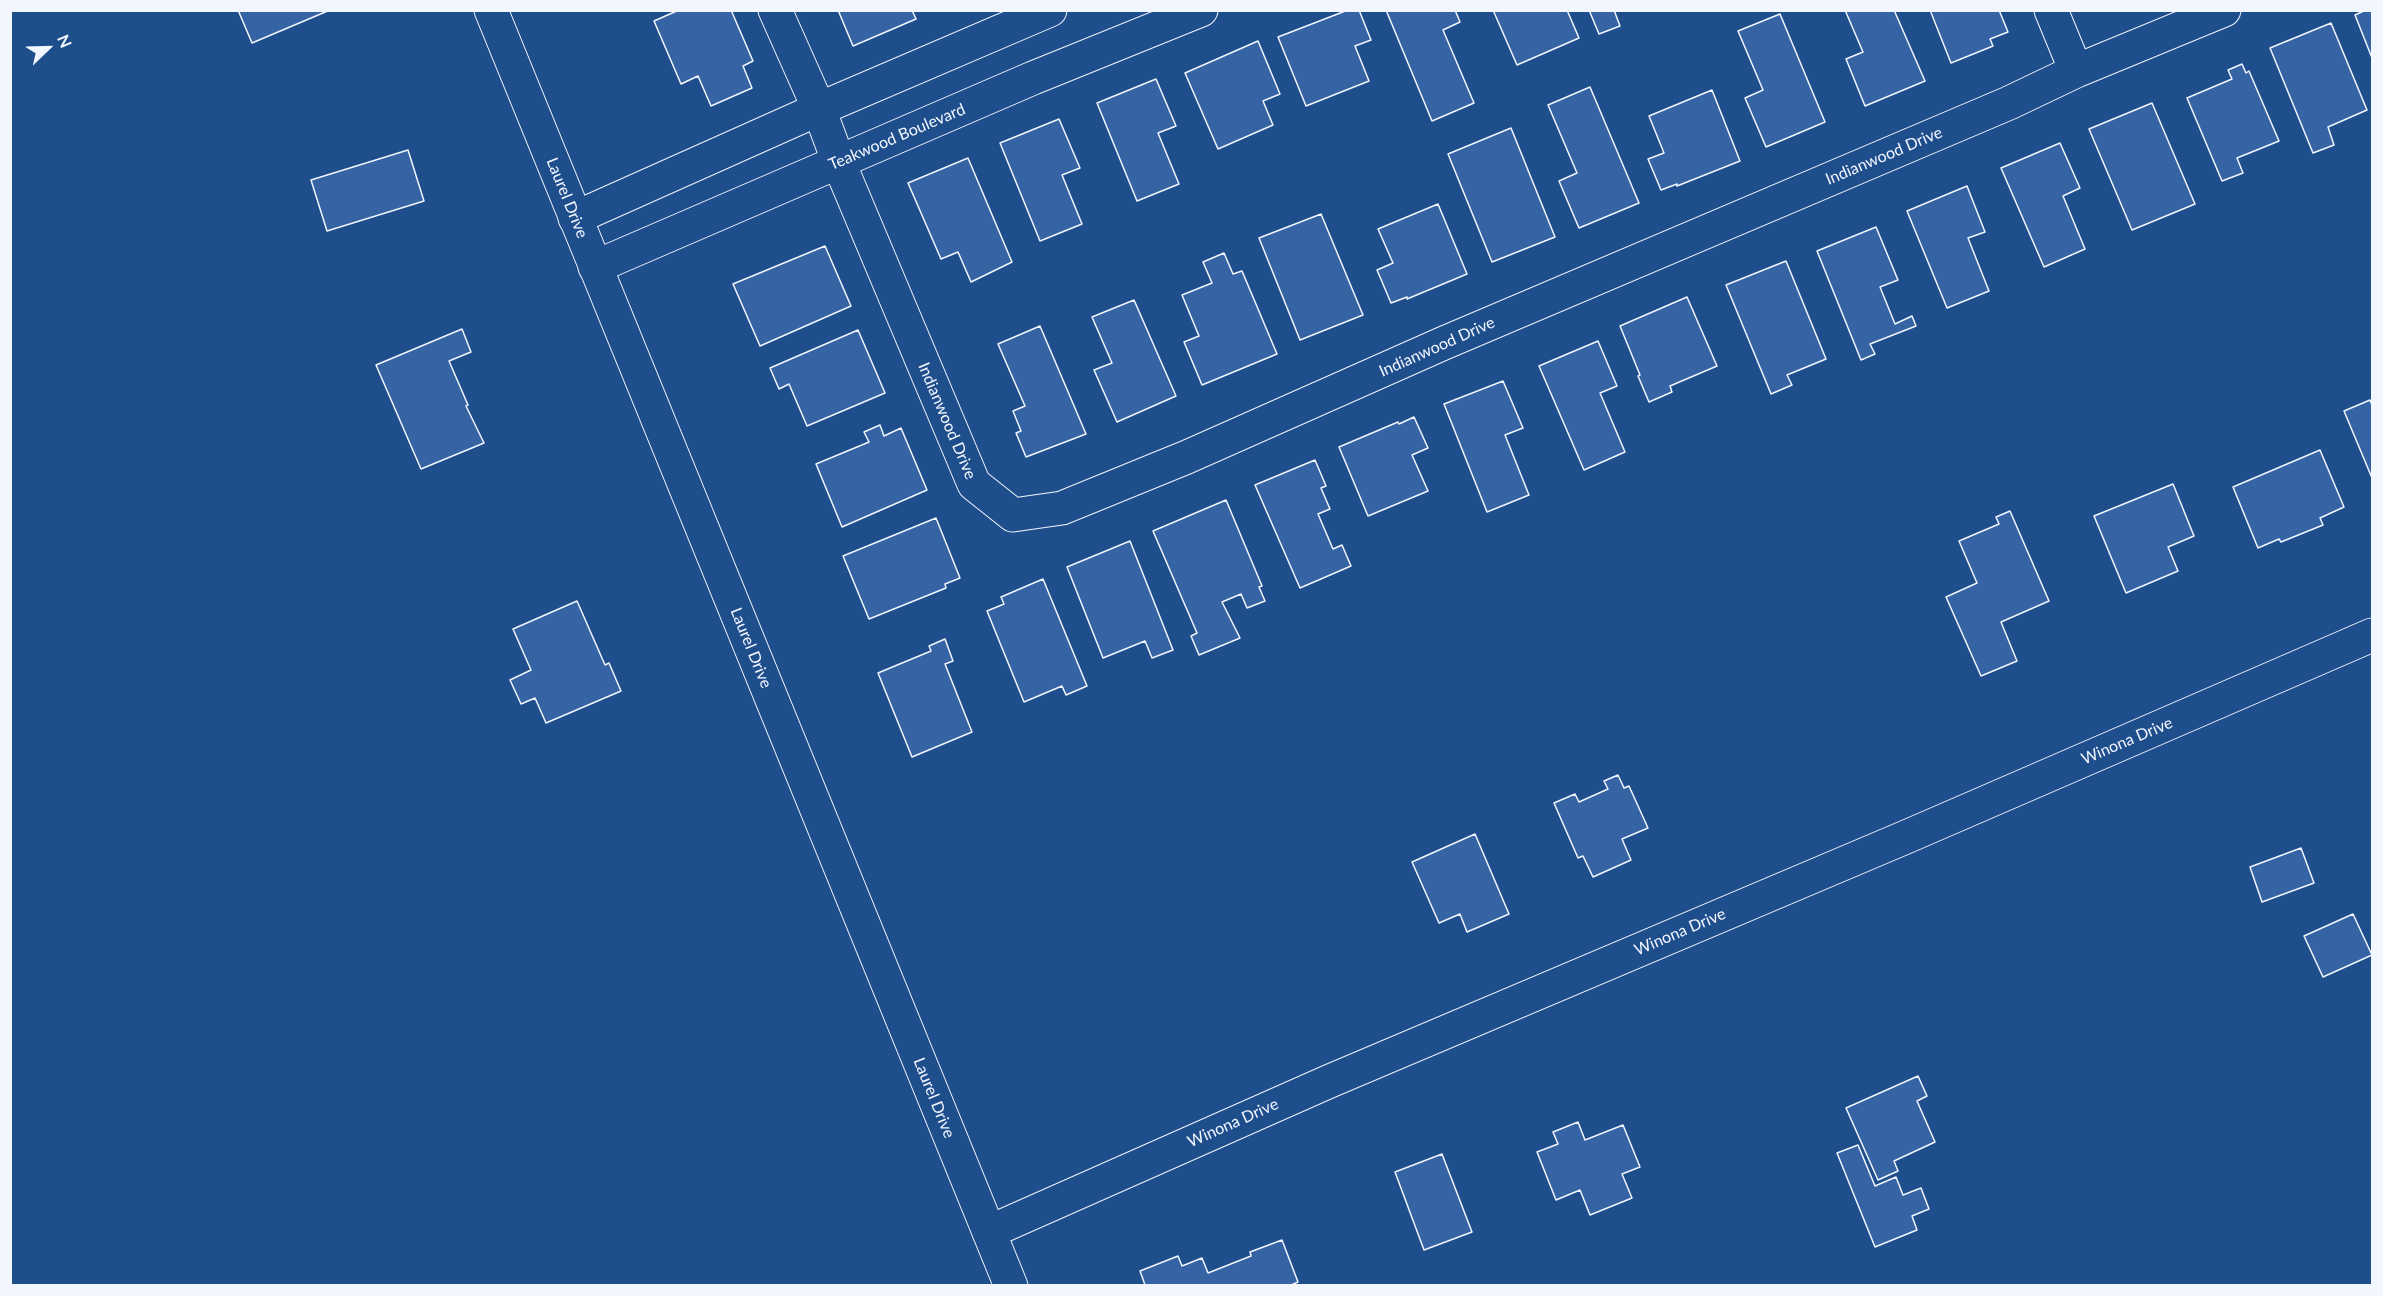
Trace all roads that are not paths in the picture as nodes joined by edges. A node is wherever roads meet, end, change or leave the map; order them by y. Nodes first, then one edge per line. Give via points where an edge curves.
1 (491, 10) edge
2 (775, 10) edge
3 (1050, 10) edge
4 (1201, 10) edge
5 (2051, 10) edge
6 (2224, 10) edge
7 (2076, 71) junction
8 (819, 108) junction
9 (839, 163) junction
10 (575, 218) junction
11 (595, 267) junction
12 (2373, 635) edge
13 (989, 1232) junction
14 (1011, 1286) edge

1 - 10 street, Laurel Drive
2 - 8 street, Indianwood Drive
3 - 8 street
4 - 9 street, Teakwood Boulevard
5 - 7 street
6 - 7 street, Indianwood Drive
7 - 9 street, Indianwood Drive via 1176,462 1062,508 1013,515 974,484
8 - 9 street, Indianwood Drive
8 - 10 street
9 - 11 street, Teakwood Boulevard
10 - 11 street, Laurel Drive
11 - 13 street, Laurel Drive
12 - 13 street, Winona Drive via 1330,1081
13 - 14 street, Laurel Drive

